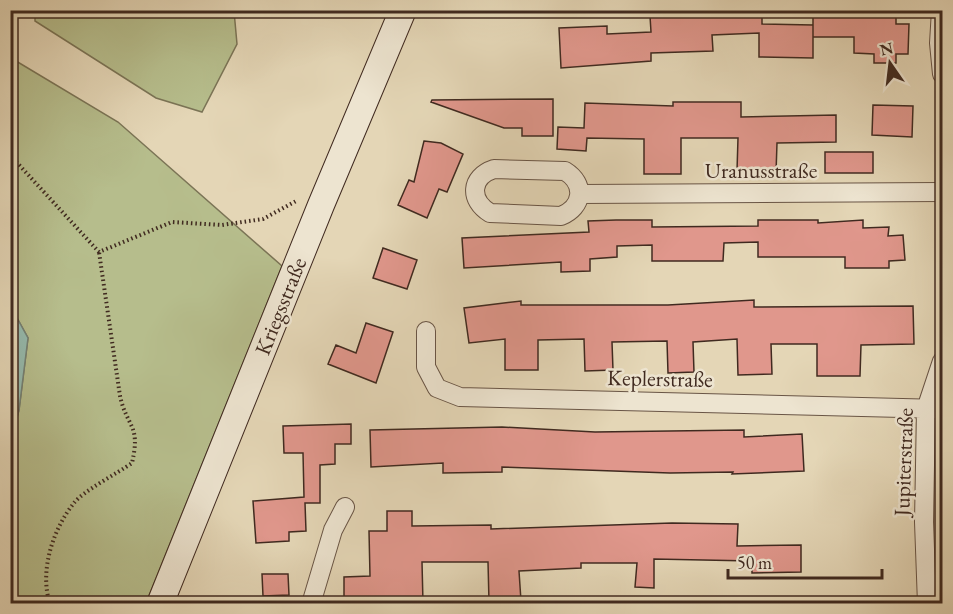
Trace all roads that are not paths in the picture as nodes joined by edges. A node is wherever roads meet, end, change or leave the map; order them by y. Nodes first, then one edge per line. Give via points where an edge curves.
1 (403, 10) edge
2 (941, 10) edge
3 (942, 74) edge
4 (942, 192) edge
5 (580, 194) junction
6 (426, 331) dead end
7 (942, 361) edge
8 (934, 409) edge
9 (345, 507) dead end
10 (160, 603) edge
11 (310, 603) edge
12 (927, 603) edge

1 - 10 main road, Kriegsstraße
2 - 3 street
4 - 5 street, Uranusstraße
5 - 5 street via 574,176 560,170 494,168 477,179 474,189 481,208 495,214 561,216 578,205
6 - 8 street, Keplerstraße via 426,367 437,388 460,398
7 - 8 street, Jupiterstraße
8 - 12 street, Jupiterstraße via 924,522
9 - 11 street via 333,530

